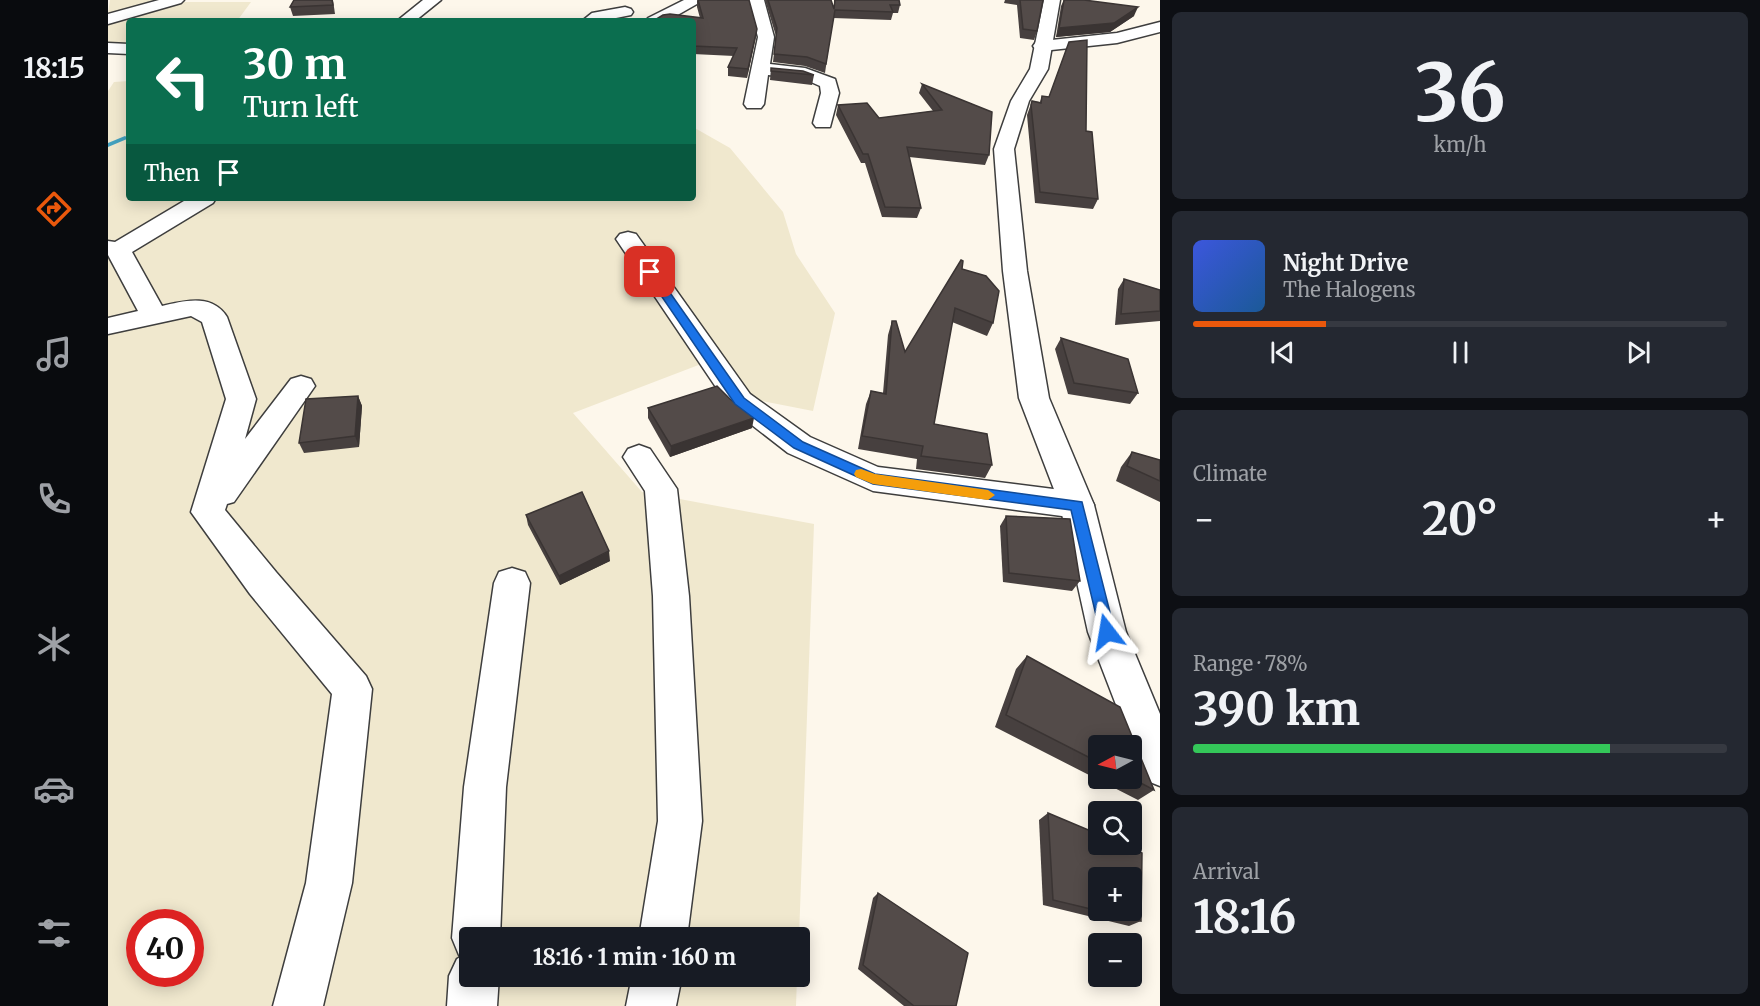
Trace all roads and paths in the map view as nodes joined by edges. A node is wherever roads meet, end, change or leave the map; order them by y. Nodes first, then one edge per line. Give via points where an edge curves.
1 (176, 0) edge
2 (433, 0) edge
3 (613, 0) edge
4 (696, 0) edge
5 (756, 0) edge
6 (1052, 0) edge
7 (629, 17) edge
8 (409, 18) edge
9 (595, 18) edge
10 (660, 18) edge
11 (108, 19) edge
12 (1160, 27) edge
13 (1042, 46) junction
14 (108, 48) edge
15 (126, 49) edge
16 (761, 69) junction
17 (754, 104) dead end
18 (823, 123) dead end
19 (200, 201) edge
20 (628, 239) dead end
21 (113, 249) edge
22 (154, 316) junction
23 (108, 326) edge
24 (301, 386) dead end
25 (639, 457) dead end
26 (1077, 506) junction
27 (208, 512) junction
28 (512, 583) dead end
29 (1160, 765) edge
30 (477, 927) edge
31 (665, 927) edge
32 (473, 987) edge
33 (655, 987) edge
34 (298, 1006) edge
35 (472, 1006) edge
36 (651, 1006) edge

1 - 11 street
2 - 8 street
3 - 7 street
4 - 10 street
5 - 16 street via 766,37
6 - 13 street
7 - 9 street
12 - 13 street via 1080,44
13 - 26 street via 1039,69 1020,101 1004,149 1008,207 1034,398
14 - 15 street
16 - 17 street
16 - 18 street via 805,73 829,83
19 - 21 street
20 - 26 street via 740,401 799,445 873,479
21 - 22 street
22 - 23 street
22 - 27 street via 194,308 214,317 241,399
24 - 27 street
25 - 31 street via 661,489 671,596 680,820
26 - 29 street via 1107,632
27 - 34 street via 352,689 329,883
28 - 30 street via 485,787
32 - 35 street
33 - 36 street

